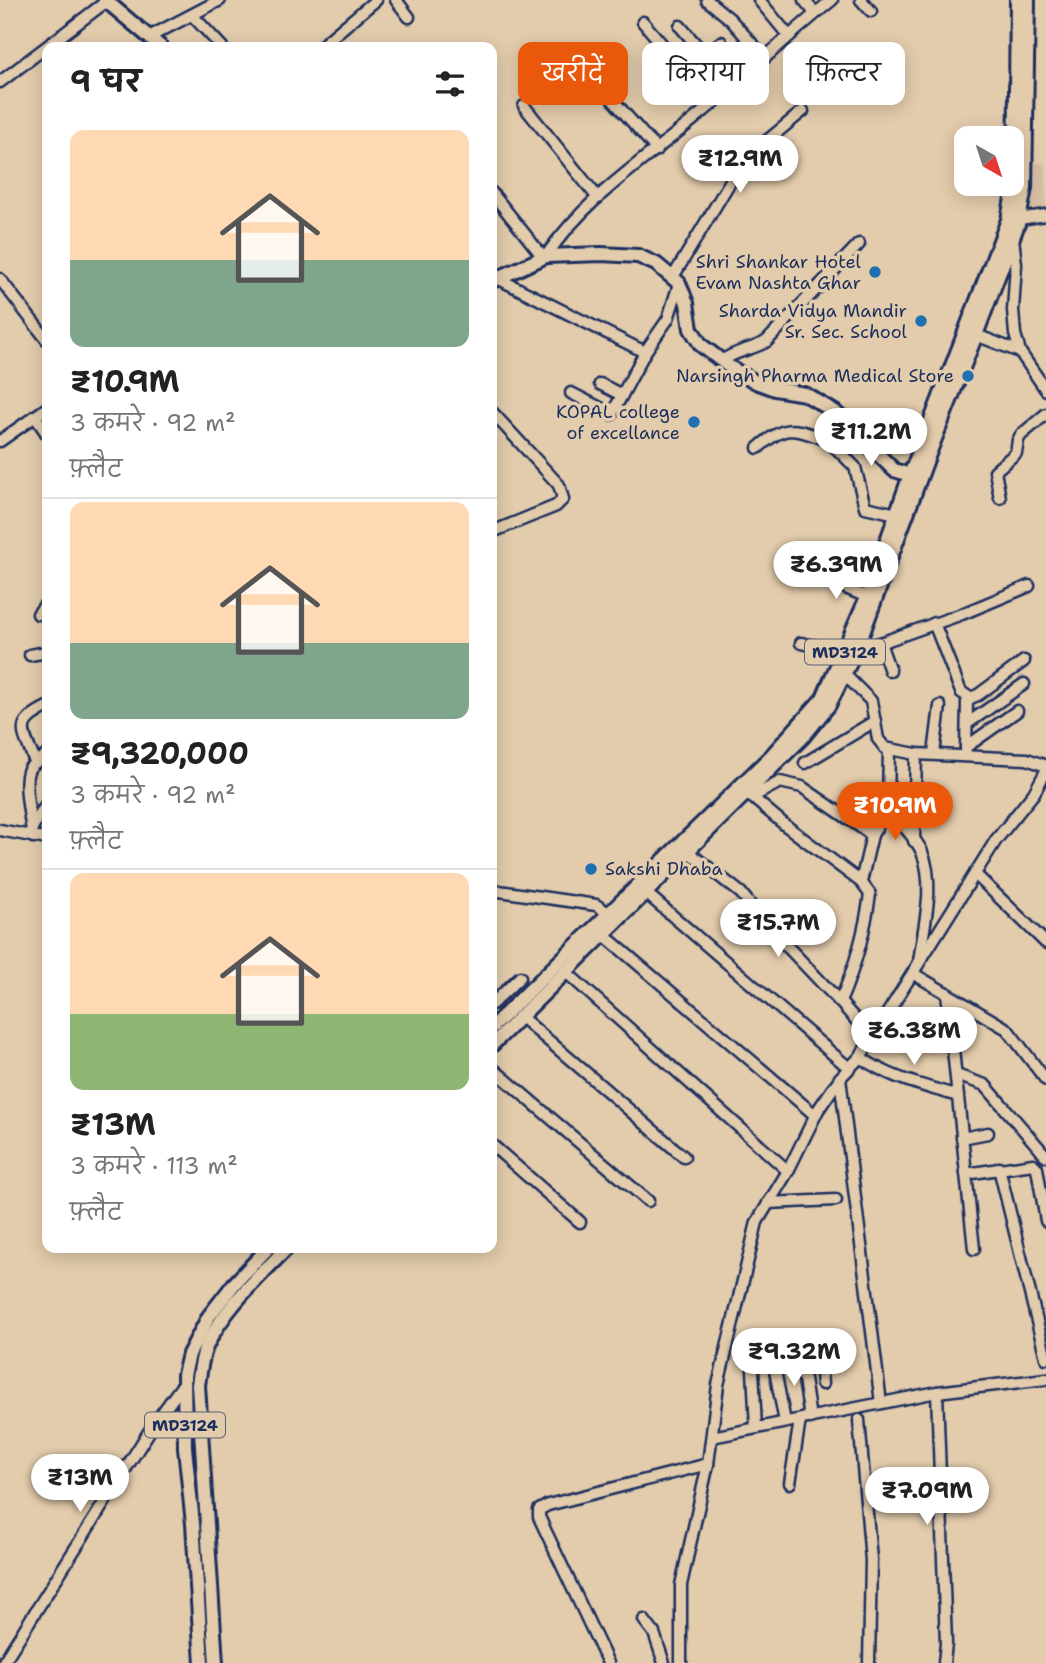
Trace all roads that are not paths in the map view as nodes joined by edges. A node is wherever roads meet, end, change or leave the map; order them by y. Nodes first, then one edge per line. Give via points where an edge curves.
1 (220, 0) edge
2 (376, 0) edge
3 (396, 0) edge
4 (707, 0) edge
5 (759, 0) edge
6 (804, 0) edge
7 (832, 0) edge
8 (861, 0) edge
9 (1017, 0) edge
10 (1028, 0) edge
11 (106, 1) edge
12 (871, 11) dead end
13 (816, 13) junction
14 (192, 15) junction
15 (409, 17) dead end
16 (643, 22) dead end
17 (680, 26) dead end
18 (788, 36) junction
19 (149, 37) junction
20 (52, 42) edge
21 (155, 42) edge
22 (217, 42) edge
23 (326, 42) edge
24 (660, 42) edge
25 (694, 42) edge
26 (751, 42) edge
27 (42, 50) edge
28 (769, 53) edge
29 (0, 82) edge
30 (618, 105) edge
31 (710, 105) edge
32 (524, 106) dead end
33 (803, 111) dead end
34 (657, 150) junction
35 (598, 198) junction
36 (497, 199) edge
37 (1046, 215) edge
38 (1019, 219) junction
39 (1013, 238) junction
40 (859, 244) dead end
41 (545, 256) junction
42 (0, 279) edge
43 (497, 279) edge
44 (676, 280) junction
45 (497, 281) edge
46 (42, 334) edge
47 (976, 335) junction
48 (966, 346) junction
49 (645, 352) junction
50 (1020, 352) junction
51 (722, 361) junction
52 (956, 369) junction
53 (600, 384) dead end
54 (1046, 390) edge
55 (571, 393) dead end
56 (622, 395) junction
57 (42, 411) edge
58 (1046, 414) edge
59 (35, 416) junction
60 (497, 417) edge
61 (847, 422) junction
62 (42, 426) edge
63 (828, 440) junction
64 (0, 442) edge
65 (758, 448) dead end
66 (910, 475) junction
67 (1000, 498) dead end
68 (897, 514) junction
69 (497, 530) edge
70 (817, 576) dead end
71 (1029, 586) dead end
72 (867, 597) junction
73 (42, 609) edge
74 (38, 614) dead end
75 (934, 624) junction
76 (801, 643) dead end
77 (880, 643) junction
78 (851, 650) junction
79 (42, 653) edge
80 (30, 655) dead end
81 (1024, 661) dead end
82 (890, 671) dead end
83 (845, 675) junction
84 (1024, 684) dead end
85 (970, 698) junction
86 (940, 706) dead end
87 (42, 710) edge
88 (1017, 711) dead end
89 (875, 721) junction
90 (968, 723) junction
91 (889, 749) junction
92 (966, 750) junction
93 (916, 754) junction
94 (934, 754) junction
95 (42, 758) edge
96 (35, 762) junction
97 (805, 763) dead end
98 (1046, 766) edge
99 (1046, 771) edge
100 (749, 794) junction
101 (888, 808) junction
102 (42, 813) edge
103 (1, 830) edge
104 (31, 834) junction
105 (872, 835) junction
106 (42, 837) edge
107 (914, 841) junction
108 (687, 852) junction
109 (975, 874) junction
110 (862, 882) junction
111 (497, 891) edge
112 (646, 893) junction
113 (614, 917) junction
114 (604, 935) junction
115 (1046, 943) edge
116 (916, 970) junction
117 (566, 972) junction
118 (520, 977) dead end
119 (509, 987) junction
120 (947, 993) junction
121 (497, 999) edge
122 (841, 1002) junction
123 (516, 1004) junction
124 (521, 1017) junction
125 (497, 1022) edge
126 (497, 1038) edge
127 (872, 1038) junction
128 (860, 1057) junction
129 (849, 1068) junction
130 (497, 1072) edge
131 (956, 1075) junction
132 (840, 1077) junction
133 (1046, 1080) edge
134 (958, 1096) junction
135 (815, 1115) junction
136 (988, 1133) dead end
137 (962, 1138) junction
138 (497, 1149) edge
139 (1046, 1156) edge
140 (684, 1157) dead end
141 (999, 1168) junction
142 (788, 1171) junction
143 (966, 1174) junction
144 (836, 1200) dead end
145 (648, 1201) dead end
146 (768, 1203) junction
147 (1046, 1221) edge
148 (580, 1222) dead end
149 (974, 1249) dead end
150 (263, 1253) edge
151 (282, 1253) edge
152 (818, 1344) dead end
153 (820, 1358) junction
154 (1046, 1358) edge
155 (773, 1360) dead end
156 (753, 1370) dead end
157 (1046, 1379) edge
158 (184, 1383) junction
159 (822, 1384) dead end
160 (937, 1392) junction
161 (881, 1403) junction
162 (805, 1419) junction
163 (859, 1420) dead end
164 (785, 1422) junction
165 (756, 1429) junction
166 (712, 1437) junction
167 (708, 1464) junction
168 (790, 1483) dead end
169 (644, 1620) dead end
170 (3, 1663) edge
171 (202, 1663) edge
172 (216, 1663) edge
173 (608, 1663) edge
174 (664, 1663) edge
175 (681, 1663) edge
176 (869, 1663) edge
177 (944, 1663) edge

1 - 14 street
2 - 23 street
3 - 15 street
4 - 26 street
5 - 18 street
6 - 13 street
7 - 13 street
8 - 12 street
9 - 48 main road via 1012,204
10 - 38 main road via 1025,188
11 - 19 main road
11 - 20 street
13 - 18 street
14 - 19 street
14 - 22 street
16 - 24 street
17 - 25 street
18 - 28 street
19 - 21 main road
27 - 29 street
30 - 34 street
31 - 34 street
32 - 35 street
33 - 44 street via 739,167
34 - 35 street
35 - 41 street
36 - 41 street
37 - 38 street
38 - 39 main road
39 - 47 main road
39 - 50 street via 1013,310
40 - 51 street via 767,341
41 - 43 main road
41 - 44 main road via 638,256
42 - 46 street
44 - 49 street via 668,319
44 - 51 main road via 687,303 693,335
45 - 49 street
47 - 48 main road
47 - 50 street
48 - 52 main road
49 - 56 street
50 - 54 street
51 - 61 main road via 756,382 805,394
52 - 66 main road, MD3124
52 - 78 main road via 929,454
53 - 56 street
55 - 56 street via 610,415
57 - 59 street
58 - 67 street via 1021,435 1016,453 995,471
59 - 62 street
59 - 64 street
60 - 69 street via 559,485 563,499
61 - 63 street
61 - 66 main road via 894,470
63 - 65 street via 791,428
63 - 68 street via 855,467 865,507
66 - 68 main road, MD3124
68 - 72 main road, MD3124
70 - 72 street
71 - 75 street
72 - 78 main road, MD3124
73 - 74 street
75 - 77 street
75 - 85 street via 961,692
76 - 78 street
77 - 78 street
77 - 82 street
78 - 83 main road
78 - 113 main road, MD3124 via 817,707
79 - 80 street
81 - 85 street
83 - 89 street via 872,701
83 - 100 main road via 829,705
84 - 90 street
85 - 90 street
86 - 94 street
87 - 96 street via 29,716 24,725
88 - 92 street
89 - 91 street via 878,739
89 - 97 street
90 - 92 street
91 - 93 street
91 - 101 street
92 - 94 street
92 - 98 street
93 - 94 street
93 - 107 street
95 - 96 street
96 - 104 street via 26,782
99 - 109 street
100 - 105 street via 780,782 802,787
100 - 108 main road
100 - 110 street
101 - 105 street
101 - 107 street
102 - 104 street
103 - 104 street
104 - 106 street
105 - 110 street
107 - 116 street via 921,851 928,887
108 - 112 main road
108 - 122 street via 741,893
109 - 115 street
109 - 116 street
110 - 122 street via 870,894 866,925
111 - 113 street via 596,905
112 - 113 main road
112 - 129 street
113 - 114 main road
113 - 123 main road
114 - 117 main road
114 - 135 street
116 - 120 street
116 - 127 street
117 - 124 main road
117 - 142 street
118 - 119 street
119 - 121 street
119 - 123 street
120 - 131 street
120 - 133 street via 1007,1029
122 - 127 street
123 - 125 main road
124 - 126 main road
124 - 140 street
127 - 128 street
128 - 129 street
128 - 134 street via 880,1072
129 - 132 street
130 - 145 street
131 - 134 street
131 - 139 street via 985,1084
132 - 135 street
132 - 161 street
134 - 137 street
135 - 142 street
136 - 137 street
137 - 143 street
138 - 148 street
141 - 143 street
141 - 147 street via 1026,1163 1037,1168
141 - 154 street
142 - 146 street
143 - 149 street
144 - 146 street
146 - 166 street via 757,1222 718,1385
150 - 158 main road, MD3124 via 209,1316 189,1354
151 - 172 main road, MD3124 via 242,1294 206,1348 201,1365 198,1385
152 - 153 street
153 - 159 street
153 - 162 street via 802,1366
155 - 164 street
156 - 165 street
157 - 160 street
158 - 170 street
158 - 171 main road, MD3124
160 - 161 street
160 - 177 street
161 - 162 street
162 - 164 street
162 - 168 street
163 - 176 street via 871,1560
164 - 165 street
165 - 166 street
166 - 167 street
167 - 173 street via 539,1510 538,1517
167 - 175 street via 681,1585
169 - 174 street via 654,1633

